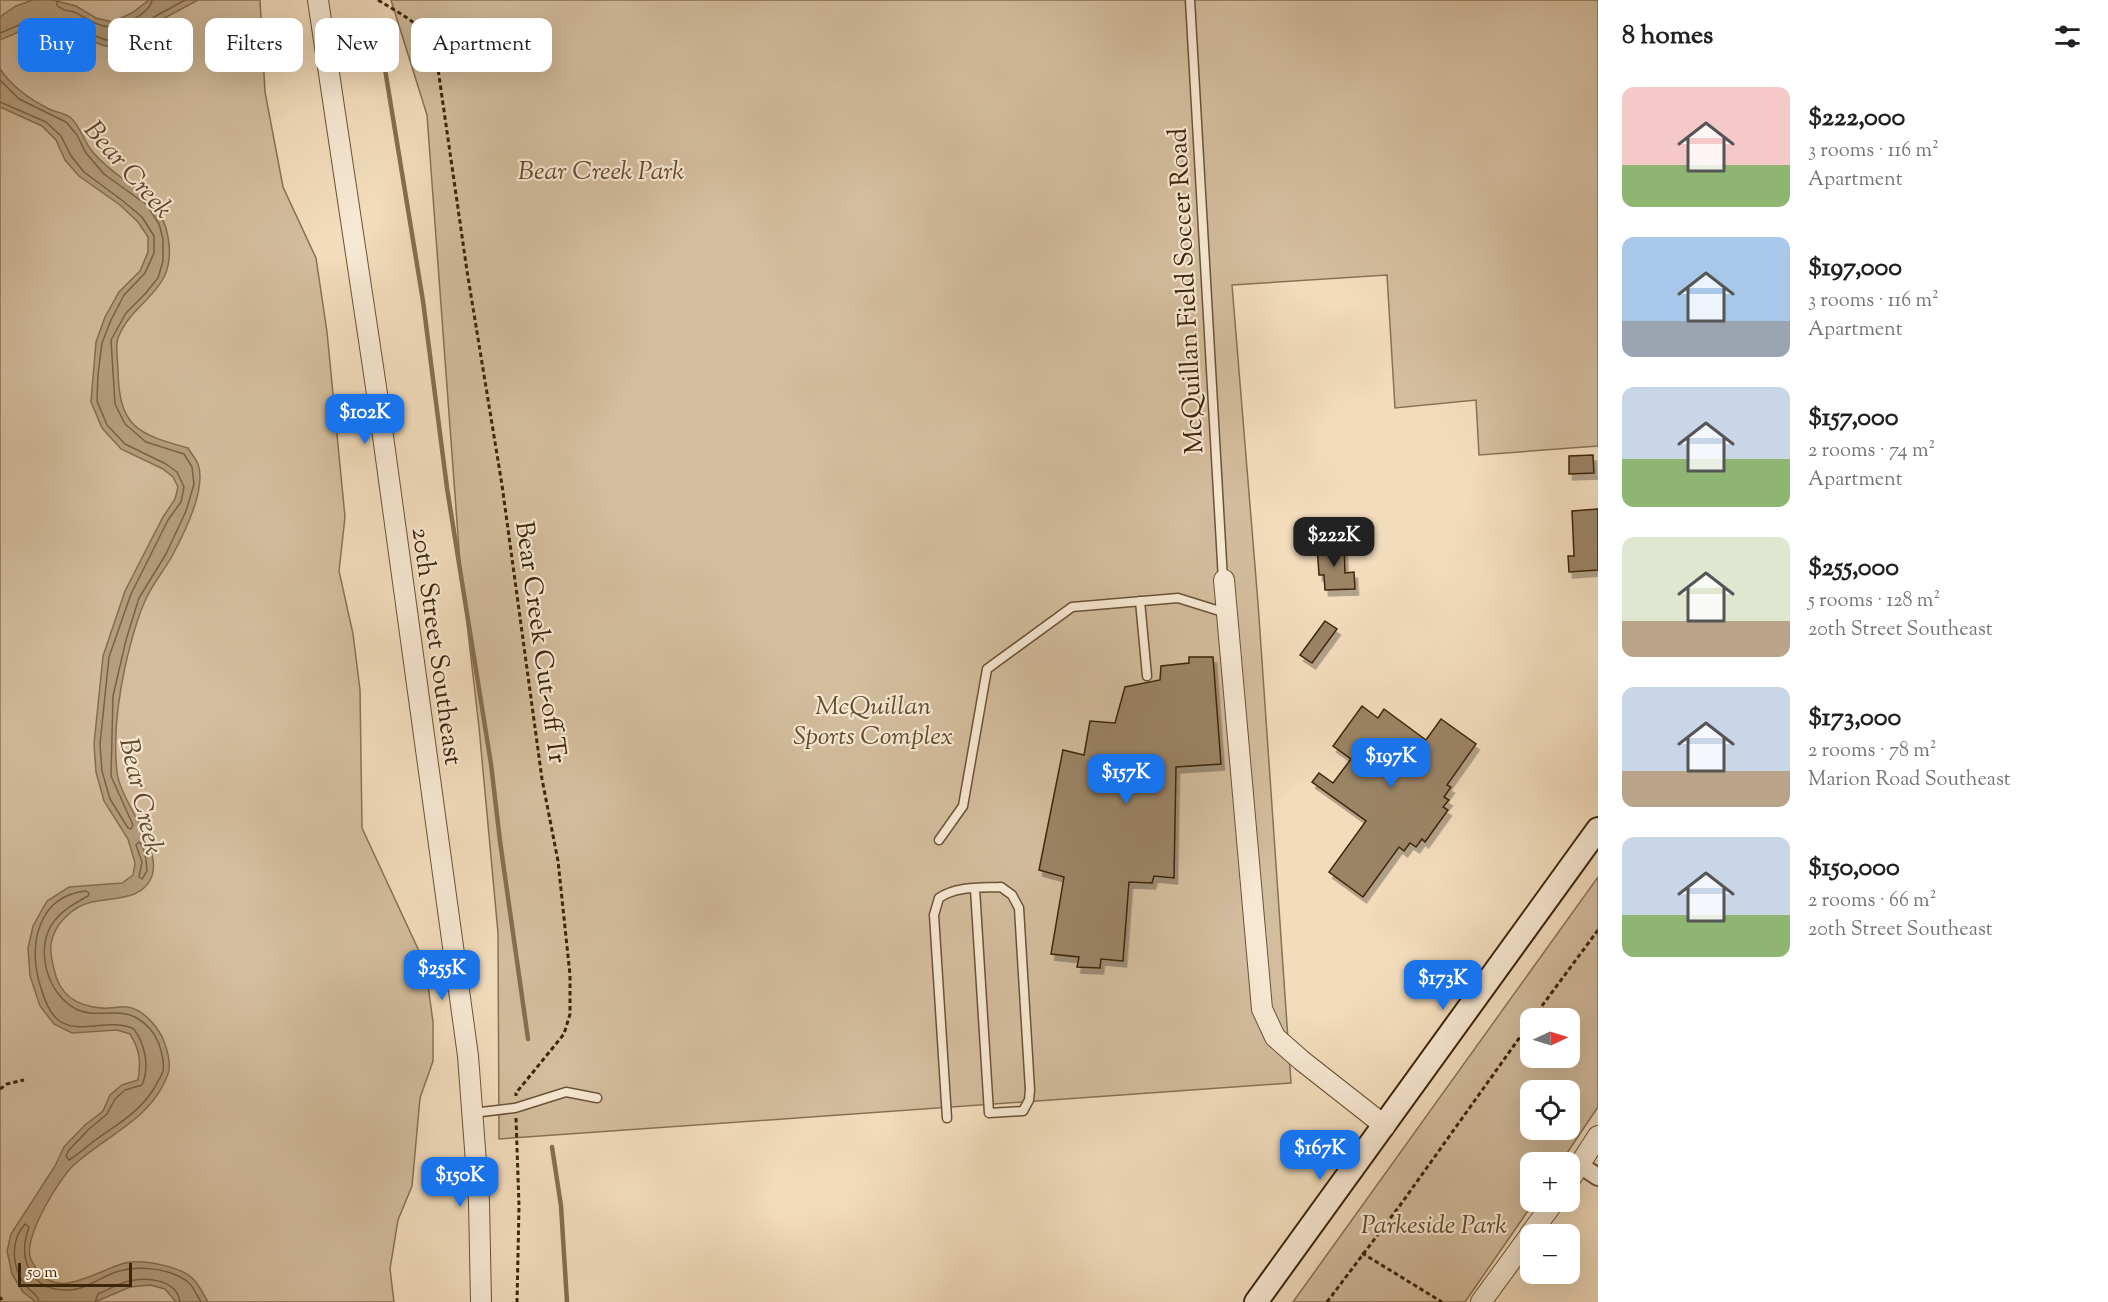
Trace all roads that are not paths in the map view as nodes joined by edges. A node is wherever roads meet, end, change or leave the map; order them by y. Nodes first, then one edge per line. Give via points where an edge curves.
1 (318, 0) edge
2 (1190, 0) edge
3 (1224, 580) joint
4 (1140, 601) junction
5 (1226, 613) junction
6 (1147, 676) dead end
7 (1598, 829) edge
8 (939, 840) dead end
9 (975, 889) junction
10 (597, 1098) dead end
11 (473, 1113) junction
12 (947, 1118) dead end
13 (1385, 1126) junction
14 (1598, 1136) edge
15 (1581, 1165) joint
16 (1598, 1177) edge
17 (1520, 1249) edge
18 (481, 1302) edge
19 (1256, 1302) edge
20 (1481, 1302) edge

1 - 11 street, 20th Street Southeast via 379,407
2 - 3 lane, McQuillan Field Soccer Road
3 - 5 street
4 - 5 lane via 1178,598
4 - 6 lane
4 - 8 lane via 1072,607 987,669 963,806
5 - 13 street via 1262,1009 1275,1037
7 - 13 main road
9 - 9 lane via 989,1113 1023,1111 1029,1100 1029,1067 1018,908 1012,895 1001,887
9 - 12 lane via 949,891 939,898 934,915
10 - 11 lane via 566,1092 515,1108
11 - 18 street, 20th Street Southeast
13 - 19 main road
14 - 15 street
15 - 16 street
17 - 20 street

